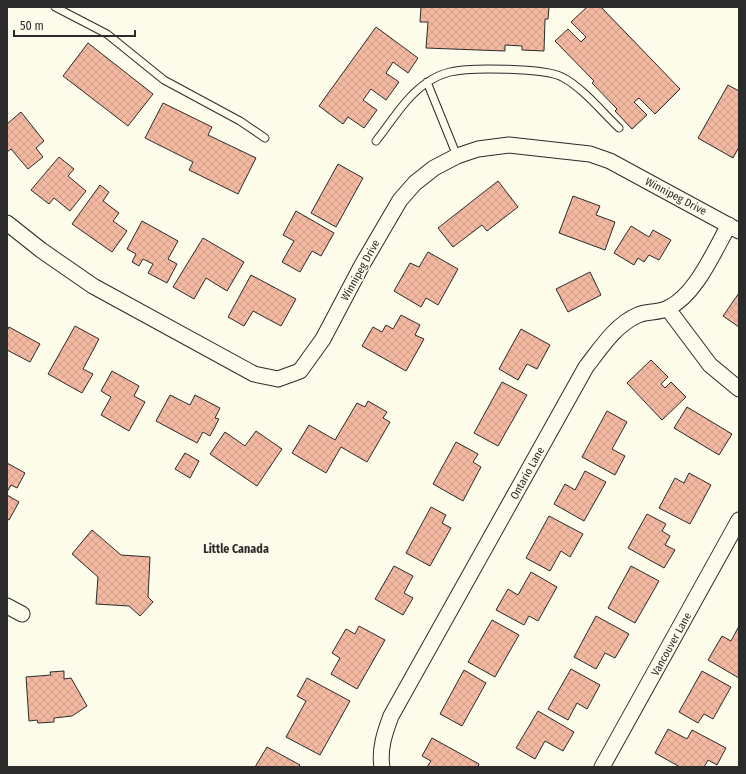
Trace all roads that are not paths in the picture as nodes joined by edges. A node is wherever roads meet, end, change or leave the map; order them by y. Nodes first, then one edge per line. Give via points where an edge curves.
1 (56, 7) edge
2 (427, 82) junction
3 (619, 128) dead end
4 (265, 138) dead end
5 (376, 141) dead end
6 (457, 156) junction
7 (7, 223) edge
8 (734, 228) edge
9 (668, 309) junction
10 (739, 389) edge
11 (739, 520) edge
12 (7, 606) edge
13 (22, 614) dead end
14 (382, 767) edge
15 (602, 767) edge

1 - 4 lane via 107,34 164,80 240,121
2 - 3 lane via 439,75 465,70 550,73 572,83
2 - 5 lane via 415,92
2 - 6 lane
6 - 7 street, Winnipeg Drive via 434,168 400,200 323,339 300,371 278,379 254,374 93,286
6 - 8 street, Winnipeg Drive via 478,148 509,145 590,154 610,161
8 - 9 street, Ontario Lane via 696,282
9 - 10 street via 710,365
9 - 14 street, Ontario Lane via 633,318 612,333 586,367 391,716 381,750
11 - 15 street, Vancouver Lane
12 - 13 street

